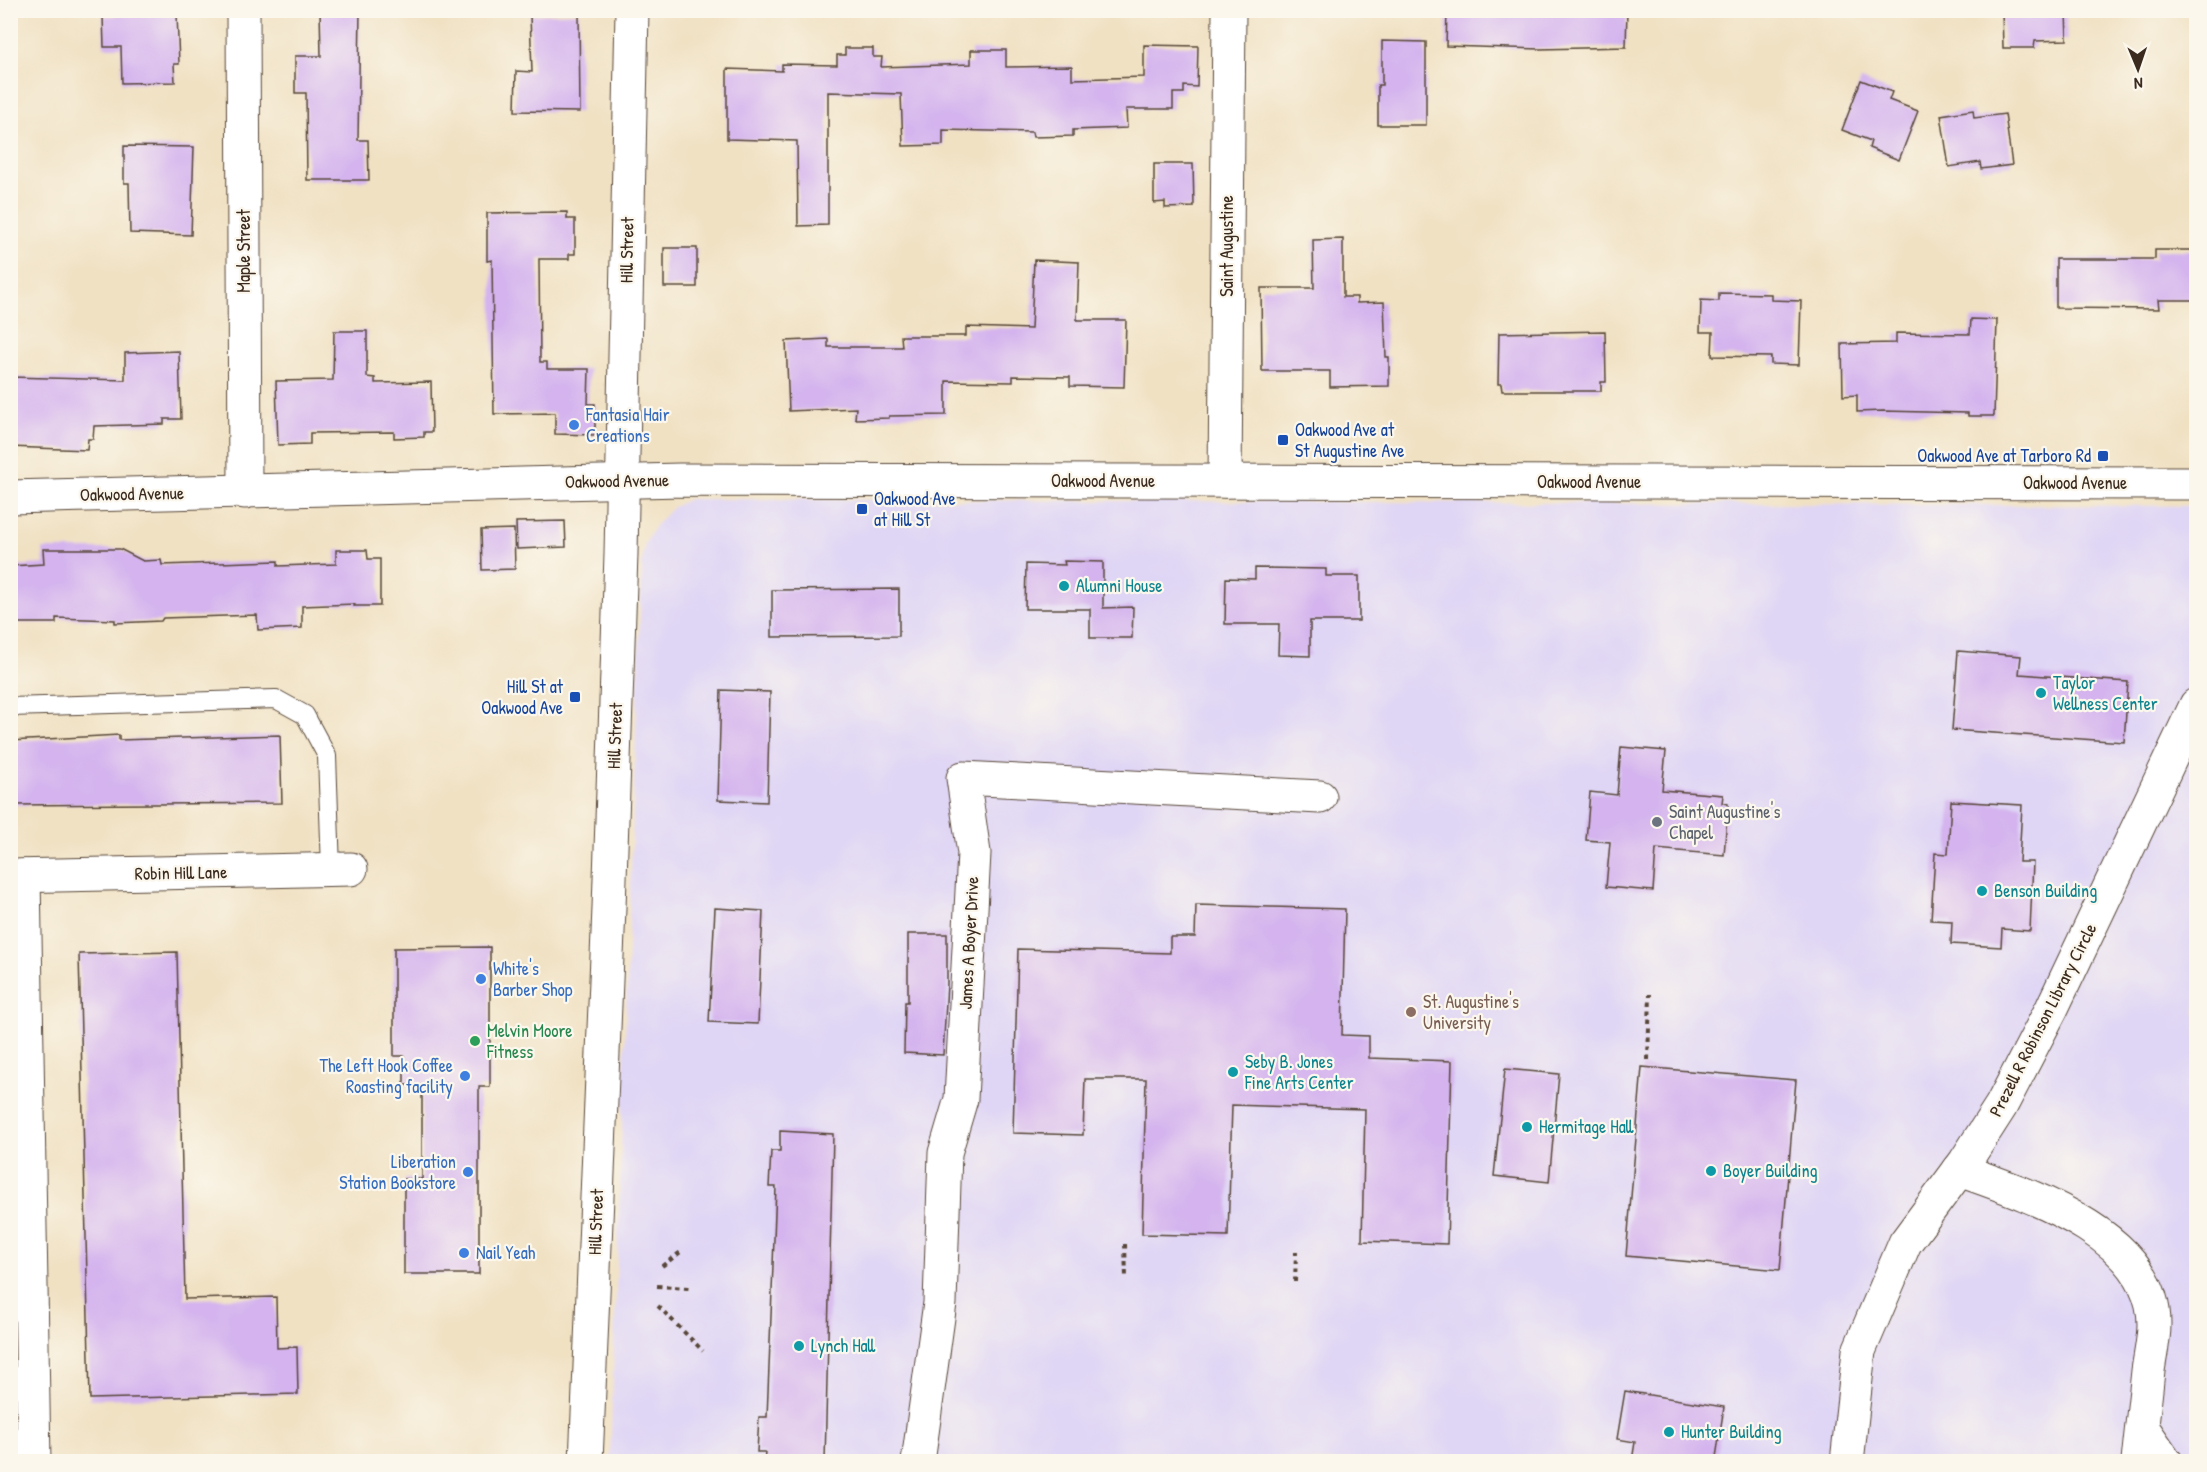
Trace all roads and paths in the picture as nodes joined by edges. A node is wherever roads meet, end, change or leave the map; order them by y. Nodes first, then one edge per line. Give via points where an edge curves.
1 (243, 10) edge
2 (632, 10) edge
3 (1229, 10) edge
4 (623, 481) junction
5 (1225, 481) junction
6 (2196, 483) edge
7 (245, 492) junction
8 (10, 497) edge
9 (2196, 705) edge
10 (10, 707) edge
11 (1320, 797) dead end
12 (341, 869) joint
13 (17, 876) edge
14 (1650, 994) dead end
15 (1648, 1060) dead end
16 (19, 1062) edge
17 (1959, 1170) junction
18 (1125, 1244) dead end
19 (21, 1246) edge
20 (682, 1251) dead end
21 (1296, 1252) dead end
22 (662, 1266) dead end
23 (1126, 1278) dead end
24 (1295, 1282) dead end
25 (657, 1286) dead end
26 (689, 1288) dead end
27 (657, 1306) dead end
28 (703, 1351) dead end
29 (2142, 1427) junction
30 (34, 1461) edge
31 (586, 1461) edge
32 (918, 1461) edge
33 (1847, 1461) edge
34 (2138, 1461) edge
35 (2166, 1461) edge

1 - 7 street, Maple Street
2 - 4 street, Hill Street
3 - 5 street, Saint Augustine
4 - 5 street, Oakwood Avenue
4 - 7 street, Oakwood Avenue
4 - 31 street, Hill Street
5 - 6 street, Oakwood Avenue
7 - 8 street, Oakwood Avenue
9 - 17 street, Prezell R Robinson Library Circle via 2047,1018 2001,1106
10 - 12 lane via 276,699 305,715 327,756
11 - 32 street, James A Boyer Drive via 963,778 974,853 961,1098 945,1153 940,1303
12 - 13 street, Robin Hill Lane
13 - 16 street
14 - 15 path
16 - 19 street
17 - 29 street via 2029,1195 2072,1217 2113,1243 2132,1265 2147,1290 2154,1324
17 - 33 street, Prezell R Robinson Library Circle via 1905,1243 1859,1351
18 - 23 path
19 - 30 street
20 - 22 path
21 - 24 path
25 - 26 path
27 - 28 path
29 - 34 street
29 - 35 street

